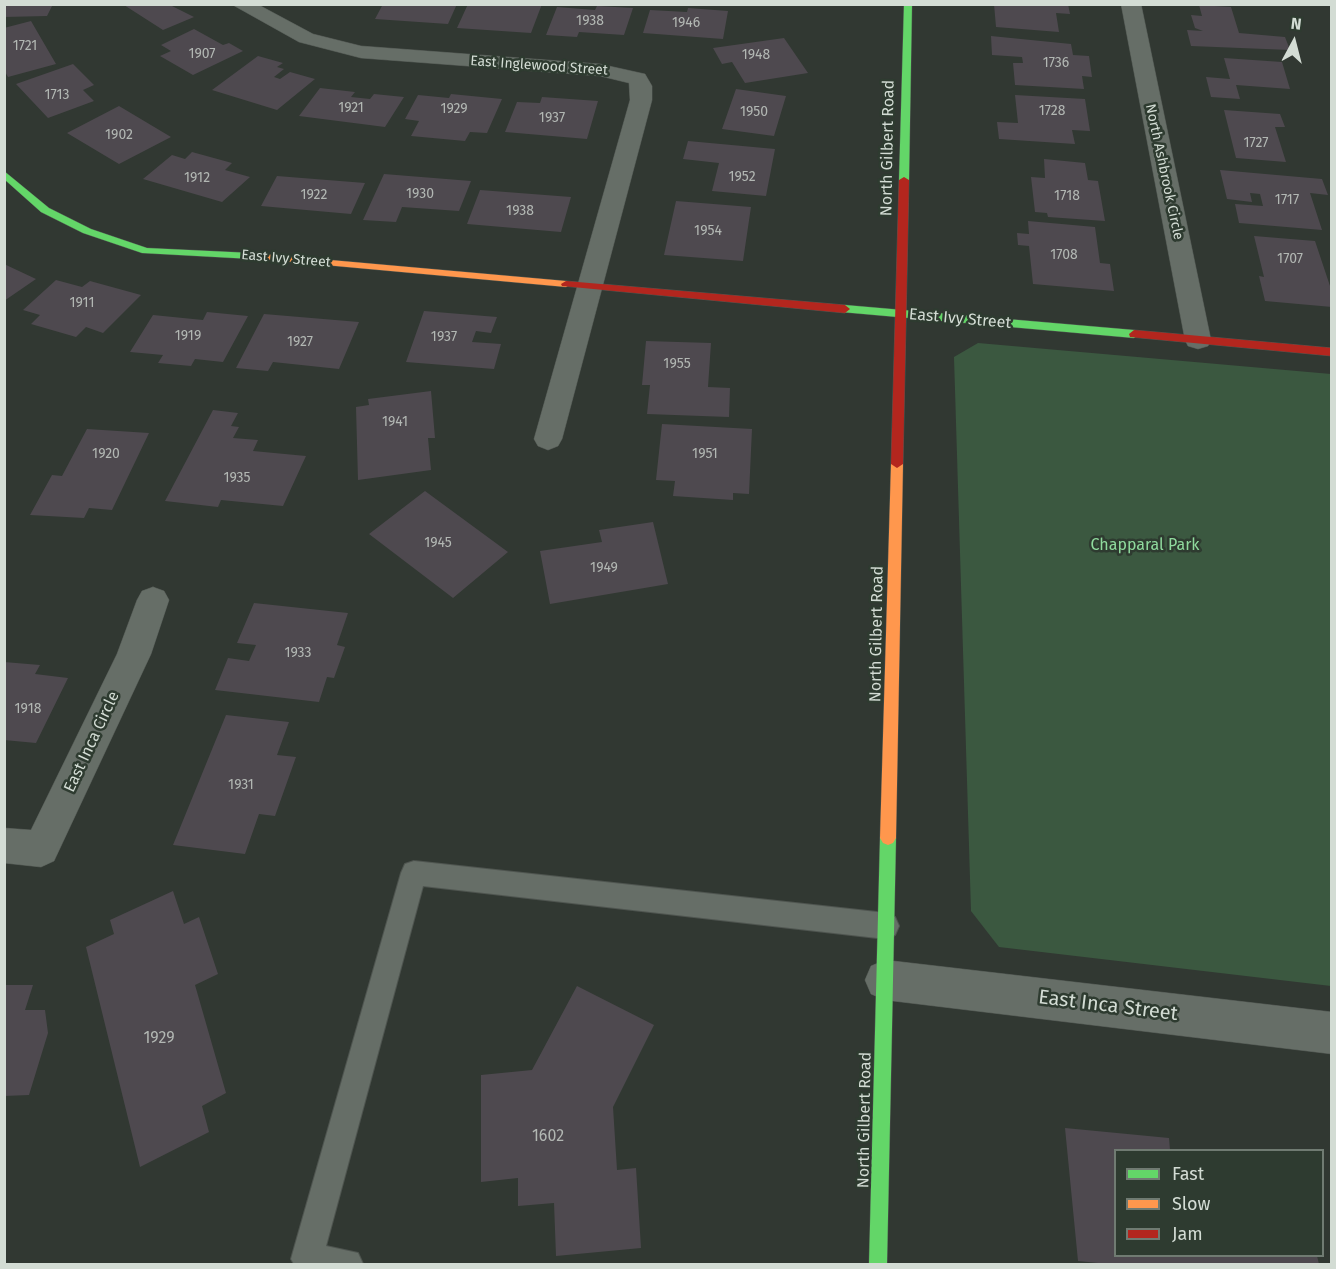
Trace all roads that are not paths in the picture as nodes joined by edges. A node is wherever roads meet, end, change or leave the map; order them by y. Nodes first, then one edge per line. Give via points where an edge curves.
1 (241, 4) edge
2 (908, 4) edge
3 (1131, 4) edge
4 (289, 9) dead end
5 (267, 20) junction
6 (4, 174) edge
7 (588, 286) junction
8 (901, 313) junction
9 (1198, 340) junction
10 (1332, 352) edge
11 (548, 439) dead end
12 (153, 600) dead end
13 (4, 845) edge
14 (886, 926) junction
15 (885, 980) junction
16 (1332, 1033) edge
17 (347, 1264) edge
18 (878, 1264) edge

1 - 5 street, East Inglewood Street
2 - 8 main road, North Gilbert Road
3 - 9 street, North Ashbrook Circle
4 - 5 street
5 - 7 street, East Inglewood Street via 306,38 361,52 600,70 637,79 641,100
6 - 7 main road, East Ivy Street via 45,210 87,231 146,251 263,257
7 - 8 main road, East Ivy Street
7 - 11 street
8 - 9 main road, East Ivy Street
8 - 14 main road, North Gilbert Road
9 - 10 main road, East Ivy Street
12 - 13 street, East Inca Circle via 134,654 41,849
14 - 15 main road, North Gilbert Road
14 - 17 lane via 414,873 307,1259
15 - 16 street, East Inca Street
15 - 18 main road, North Gilbert Road

